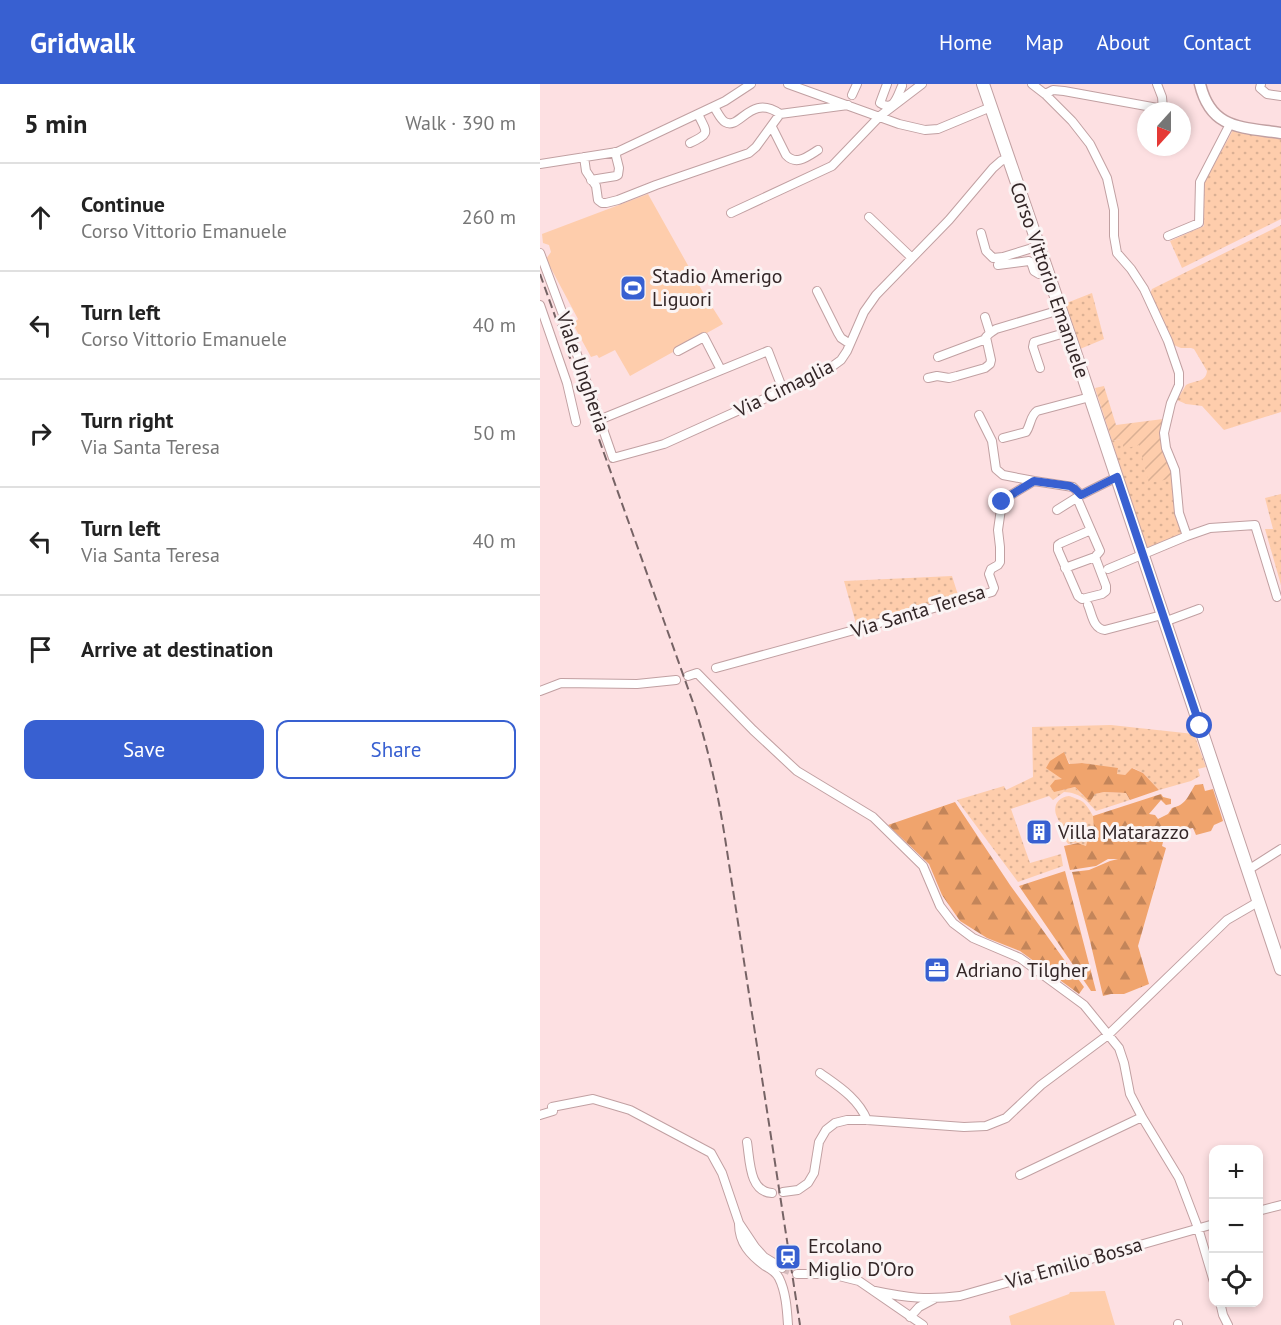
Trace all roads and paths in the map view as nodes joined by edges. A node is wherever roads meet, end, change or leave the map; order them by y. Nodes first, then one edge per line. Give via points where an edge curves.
1 (751, 84) edge
2 (788, 84) edge
3 (857, 84) edge
4 (887, 84) edge
5 (922, 84) edge
6 (983, 84) edge
7 (1032, 84) edge
8 (1157, 84) edge
9 (1200, 84) edge
10 (1261, 84) edge
11 (902, 86) dead end
12 (1045, 94) junction
13 (852, 95) dead end
14 (1281, 96) edge
15 (848, 105) junction
16 (991, 106) junction
17 (714, 107) junction
18 (698, 114) junction
19 (780, 114) junction
20 (880, 116) junction
21 (1230, 124) junction
22 (772, 127) junction
23 (1281, 133) edge
24 (690, 143) dead end
25 (818, 150) dead end
26 (615, 152) junction
27 (584, 157) junction
28 (1008, 158) junction
29 (540, 164) edge
30 (591, 180) junction
31 (731, 213) dead end
32 (869, 217) dead end
33 (981, 233) dead end
34 (1168, 236) dead end
35 (1039, 246) junction
36 (540, 253) edge
37 (912, 258) junction
38 (998, 265) dead end
39 (1047, 272) junction
40 (817, 291) dead end
41 (540, 304) edge
42 (1060, 310) junction
43 (985, 316) dead end
44 (1068, 332) junction
45 (988, 336) junction
46 (850, 344) junction
47 (678, 351) dead end
48 (938, 357) dead end
49 (1040, 368) dead end
50 (721, 370) junction
51 (928, 378) dead end
52 (783, 390) junction
53 (1090, 397) junction
54 (979, 415) dead end
55 (599, 420) junction
56 (576, 422) dead end
57 (1004, 438) dead end
58 (613, 458) joint
59 (1117, 477) junction
60 (1034, 481) junction
61 (1079, 496) junction
62 (1057, 510) dead end
63 (1091, 530) junction
64 (1187, 536) junction
65 (1142, 554) junction
66 (1095, 557) junction
67 (1065, 568) junction
68 (1108, 569) dead end
69 (1277, 597) dead end
70 (1088, 605) dead end
71 (1199, 609) dead end
72 (1163, 618) junction
73 (717, 668) dead end
74 (688, 676) dead end
75 (676, 680) dead end
76 (540, 691) edge
77 (1281, 849) edge
78 (1248, 870) junction
79 (1258, 902) junction
80 (1281, 969) edge
81 (1108, 1035) junction
82 (820, 1073) dead end
83 (552, 1107) junction
84 (540, 1108) edge
85 (540, 1115) edge
86 (1142, 1117) junction
87 (867, 1120) junction
88 (747, 1142) dead end
89 (1020, 1175) dead end
90 (783, 1192) dead end
91 (772, 1193) dead end
92 (1281, 1205) edge
93 (1263, 1210) edge
94 (739, 1223) junction
95 (1209, 1225) edge
96 (1198, 1228) junction
97 (1209, 1265) edge
98 (782, 1268) tunnel mouth
99 (797, 1274) tunnel mouth
100 (875, 1291) junction
101 (917, 1298) junction
102 (934, 1299) junction
103 (1221, 1307) edge
104 (907, 1315) junction
105 (788, 1325) edge
106 (922, 1325) edge
107 (1228, 1325) edge

1 - 17 street
2 - 15 street
3 - 13 street
4 - 11 street via 880,103 887,106 894,103
5 - 20 street
6 - 16 main road, Corso Vittorio Emanuele
7 - 12 street
8 - 12 street via 1163,109 1064,91
9 - 21 street via 1210,110
10 - 14 street via 1260,88 1268,94
12 - 64 street via 1090,144 1107,178 1114,210 1115,247 1144,289 1179,373 1164,434
15 - 19 street
15 - 20 street
16 - 20 street via 938,129 911,128
16 - 28 main road, Corso Vittorio Emanuele
17 - 18 street
17 - 19 street via 721,119 730,124 759,107
18 - 24 street via 706,134
18 - 26 street
19 - 22 street
20 - 31 street via 832,166
21 - 23 street
21 - 34 street via 1200,182 1199,223
22 - 25 street via 789,158 799,160
22 - 30 street via 749,153 618,200 602,203
26 - 27 street
26 - 30 street via 618,175
27 - 29 street
27 - 30 street
28 - 35 main road, Corso Vittorio Emanuele
28 - 37 street, Via Cimaglia via 993,168
32 - 37 street
33 - 35 street via 986,251 993,258
35 - 39 main road, Corso Vittorio Emanuele
36 - 55 street, Viale Ungheria
37 - 46 street, Via Cimaglia via 864,312
38 - 39 street via 1029,261 1037,273
39 - 42 main road, Corso Vittorio Emanuele
40 - 46 street via 841,338
41 - 56 street
42 - 44 main road, Corso Vittorio Emanuele
42 - 45 street via 996,329
43 - 45 street
44 - 49 street via 1035,342
44 - 53 main road, Corso Vittorio Emanuele
45 - 48 street
45 - 51 street via 991,360 985,369 949,378
46 - 52 street, Via Cimaglia via 840,360 826,371
47 - 50 street via 704,337
50 - 52 street via 768,351
50 - 55 street
52 - 58 street, Via Cimaglia via 664,444
53 - 57 street via 1036,411 1026,432
53 - 59 main road, Corso Vittorio Emanuele
54 - 60 street via 992,441 996,469 1003,475
55 - 58 street, Viale Ungheria
59 - 61 street
59 - 65 main road, Corso Vittorio Emanuele
60 - 61 street via 1070,486
60 - 73 street, Via Santa Teresa via 1002,502 998,530 1000,562 989,573 992,592
61 - 62 street
61 - 63 street
63 - 66 street via 1100,551
63 - 67 street via 1058,545
64 - 65 street
64 - 69 street via 1210,528 1255,525
65 - 68 street
65 - 72 main road, Corso Vittorio Emanuele
66 - 67 street
66 - 67 street via 1107,588 1102,594 1080,598
70 - 72 street via 1101,630
71 - 72 street
72 - 78 main road, Corso Vittorio Emanuele
74 - 81 street via 697,673 797,771 873,817 923,866 940,906 953,923 974,938 1020,958 1084,1005
75 - 76 street via 561,683
77 - 78 street
78 - 79 main road, Corso Vittorio Emanuele
79 - 80 main road, Corso Vittorio Emanuele
79 - 81 street via 1227,920
81 - 86 street via 1119,1048 1130,1094
81 - 87 street via 1041,1085 1006,1118 986,1126
82 - 87 street via 852,1096
83 - 84 street
83 - 85 street via 553,1112
83 - 94 street via 593,1099 630,1110 711,1153
86 - 89 street
86 - 96 street via 1179,1178
87 - 90 street via 847,1120 826,1130 808,1183 798,1190
88 - 91 street via 759,1189
92 - 93 street
94 - 98 street via 764,1257
94 - 105 street via 743,1244 780,1280
95 - 96 street, Via Emilio Bossa
96 - 97 street
96 - 102 street, Via Emilio Bossa via 960,1296
99 - 100 street via 844,1276
100 - 101 street, Via Emilio Bossa
100 - 104 street
101 - 102 street, Via Emilio Bossa
101 - 104 street via 908,1304
102 - 104 street, Via Emilio Bossa
103 - 107 street
104 - 106 street

